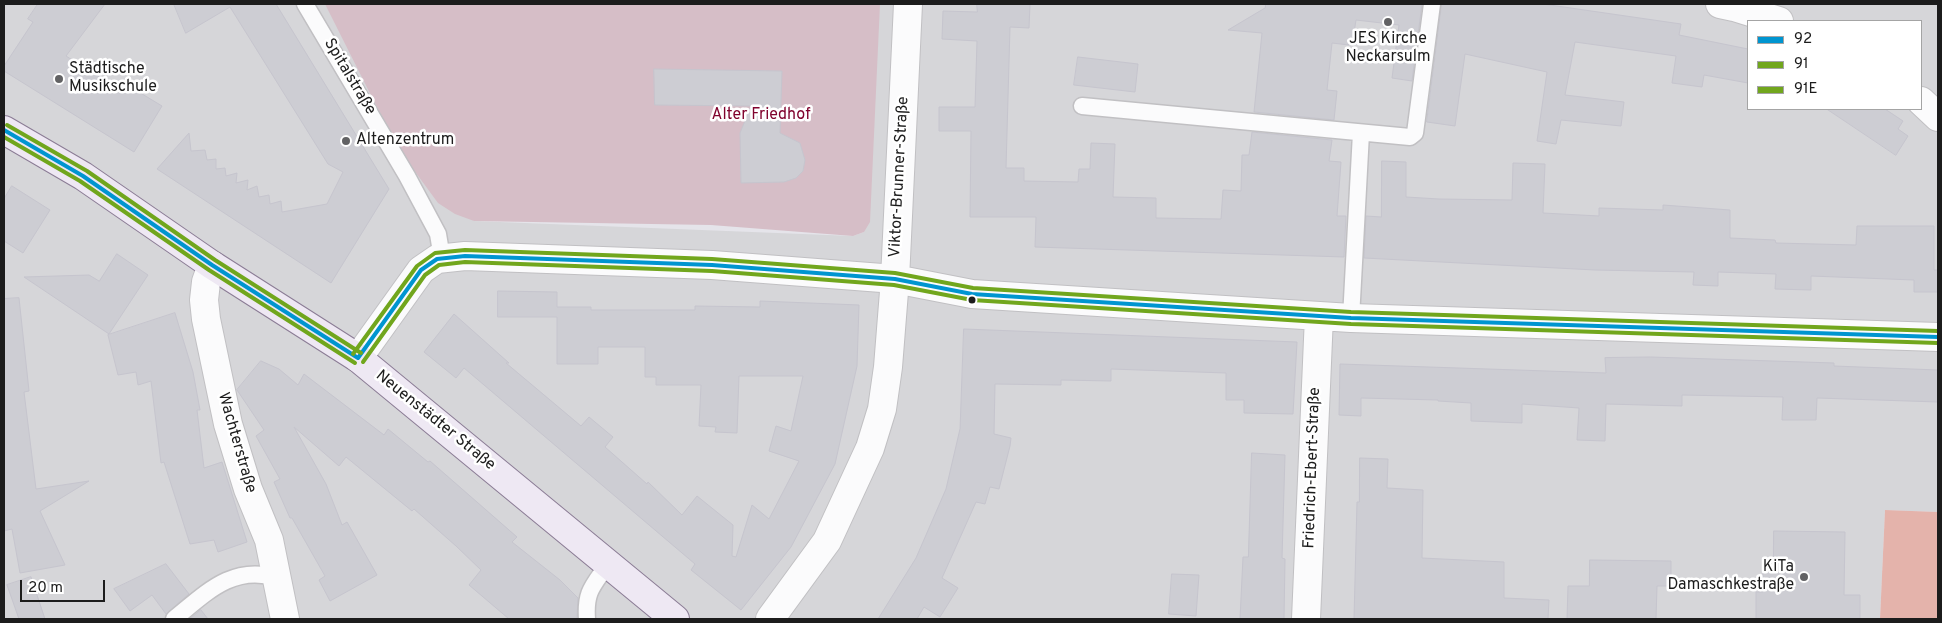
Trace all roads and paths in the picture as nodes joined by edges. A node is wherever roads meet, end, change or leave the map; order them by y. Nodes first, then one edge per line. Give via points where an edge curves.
1 (306, 4) edge
2 (908, 4) edge
3 (1432, 4) edge
4 (1720, 4) edge
5 (1776, 20) edge
6 (1922, 102) edge
7 (1082, 106) dead end
8 (1938, 117) edge
9 (4, 130) edge
10 (1361, 133) junction
11 (442, 258) junction
12 (212, 265) junction
13 (895, 279) junction
14 (1319, 316) junction
15 (1351, 318) junction
16 (1938, 337) edge
17 (358, 358) junction
18 (608, 564) junction
19 (278, 578) junction
20 (174, 619) edge
21 (285, 619) edge
22 (587, 619) edge
23 (675, 619) edge
24 (770, 619) edge
25 (1306, 619) edge

1 - 11 lane, Spitalstraße via 407,176 438,234
2 - 13 street, Viktor-Brunner-Straße
3 - 10 lane via 1415,133 1410,137
4 - 5 street
6 - 8 street
7 - 10 lane
9 - 12 main road, Neuenstädter Straße via 83,176
10 - 15 lane
11 - 13 street via 465,256 712,265
11 - 17 street via 421,270
12 - 17 main road, Neuenstädter Straße
12 - 19 street, Wachterstraße via 204,300 228,424
13 - 14 street via 972,294
13 - 24 street, Viktor-Brunner-Straße via 883,403 870,448 827,541
14 - 15 street
14 - 25 street, Friedrich-Ebert-Straße
15 - 16 street
17 - 18 main road, Neuenstädter Straße
18 - 22 lane via 588,592
18 - 23 main road, Neuenstädter Straße
19 - 20 lane via 263,574 238,576 210,590
19 - 21 street, Wachterstraße

